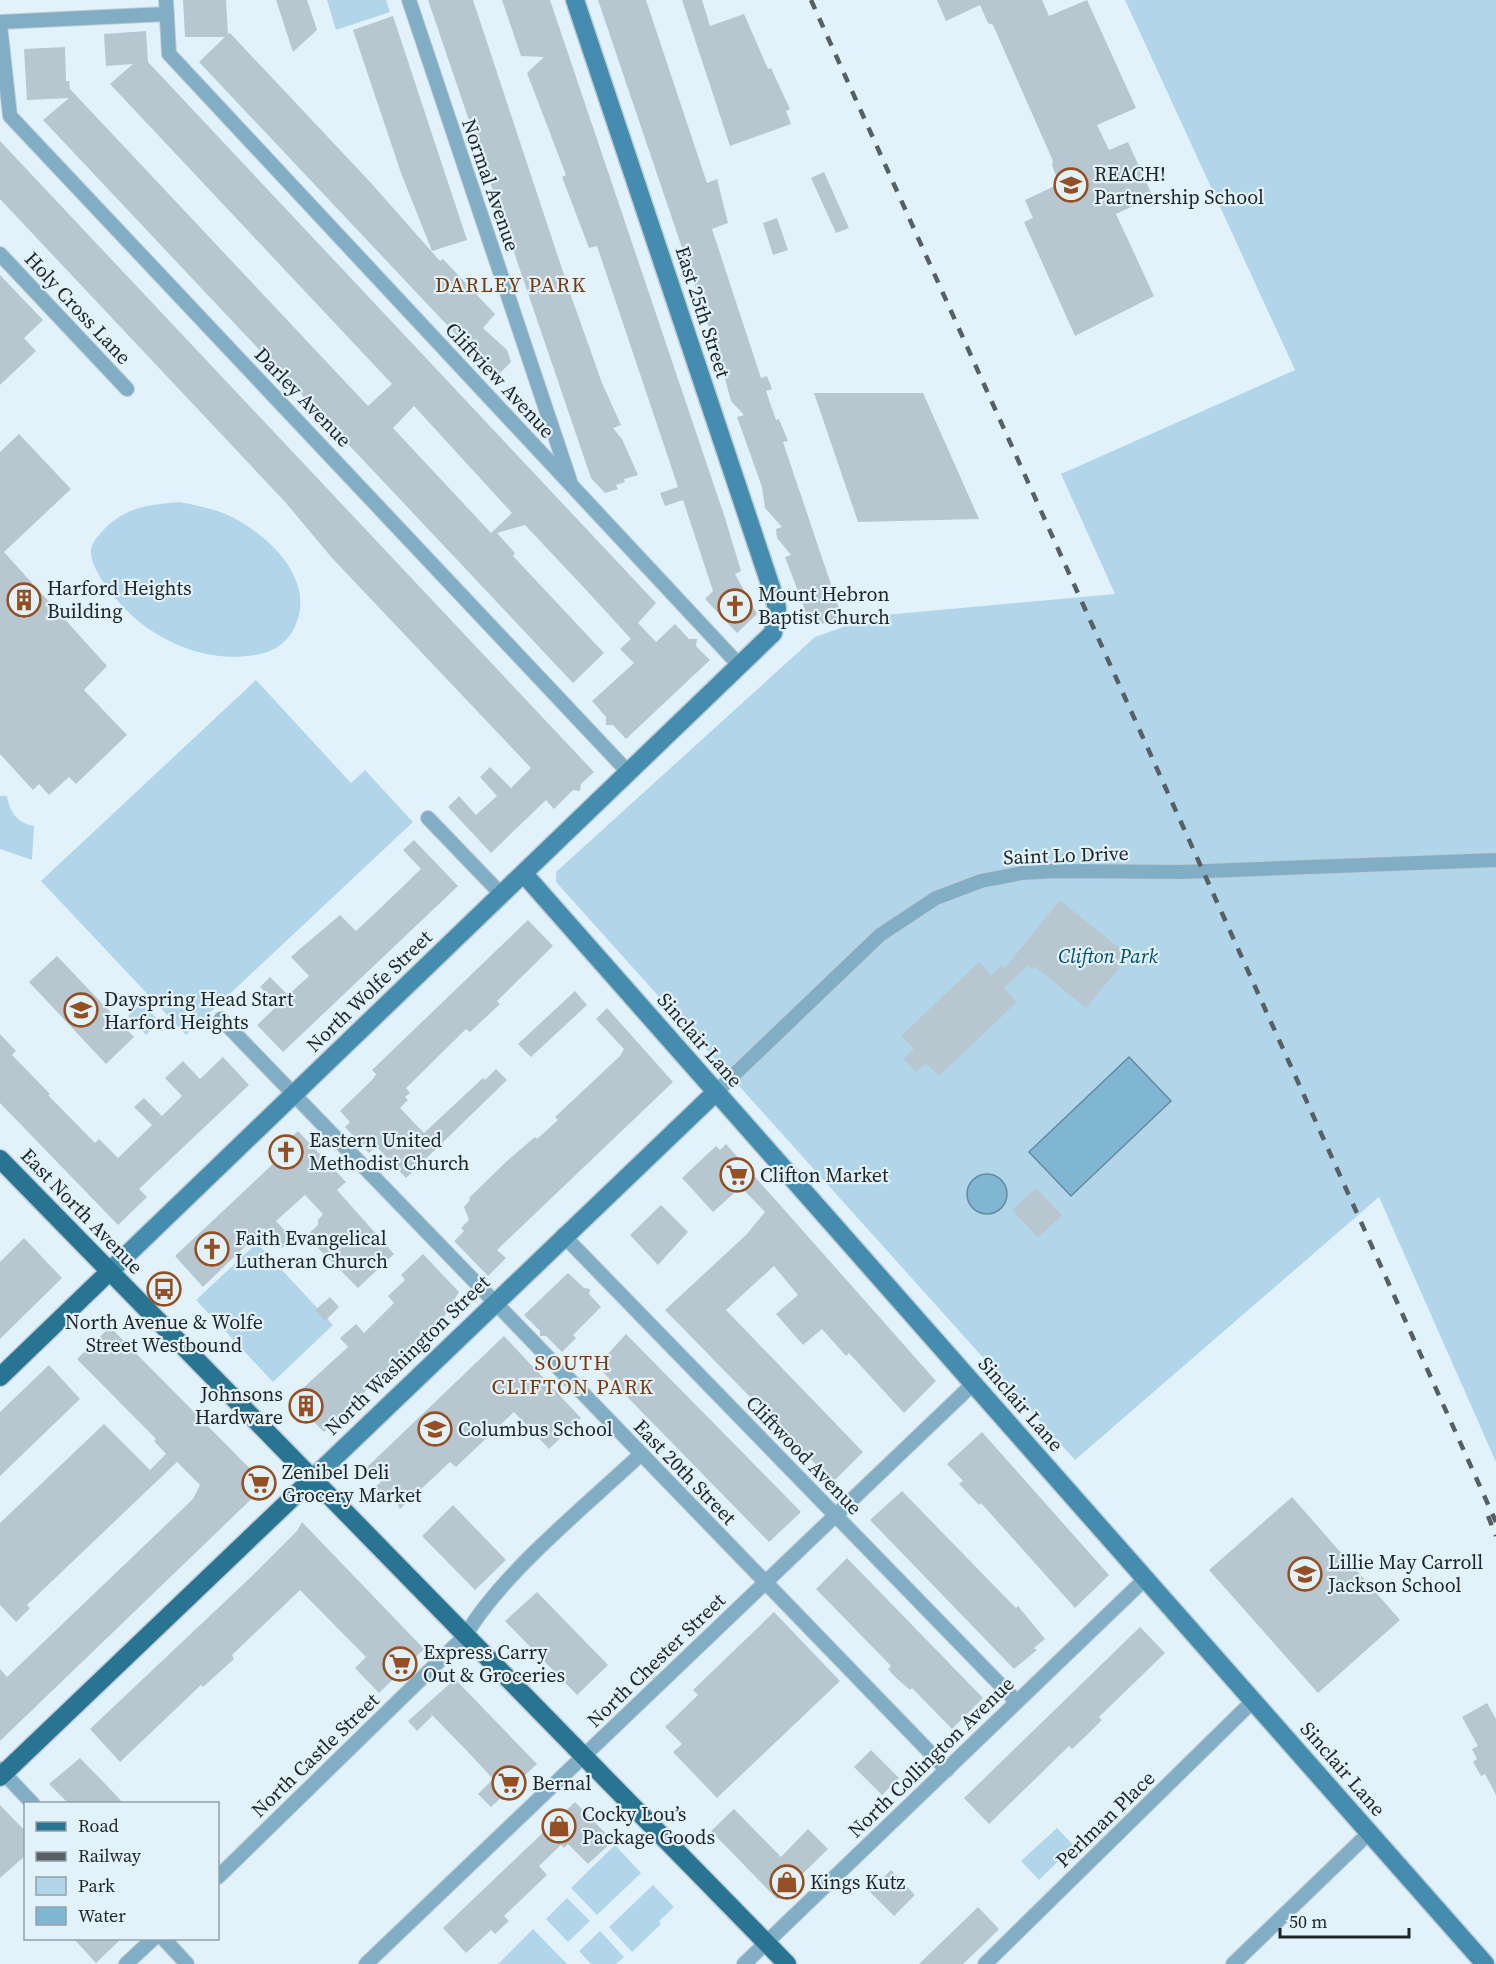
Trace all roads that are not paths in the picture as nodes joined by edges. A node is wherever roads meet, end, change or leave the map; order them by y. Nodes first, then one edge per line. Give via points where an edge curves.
1 (409, 0) edge
2 (575, 0) edge
3 (167, 7) edge
4 (0, 24) edge
5 (0, 254) edge
6 (127, 389) dead end
7 (571, 486) junction
8 (769, 639) joint
9 (741, 666) junction
10 (629, 773) junction
11 (428, 818) dead end
12 (1496, 860) edge
13 (524, 874) junction
14 (502, 896) junction
15 (221, 1019) dead end
16 (716, 1092) junction
17 (293, 1095) junction
18 (0, 1160) edge
19 (563, 1235) junction
20 (110, 1272) junction
21 (494, 1302) junction
22 (0, 1377) edge
23 (973, 1384) junction
24 (641, 1454) junction
25 (312, 1479) junction
26 (836, 1515) junction
27 (1145, 1579) junction
28 (765, 1582) junction
29 (465, 1636) junction
30 (1253, 1701) junction
31 (1017, 1702) junction
32 (583, 1756) junction
33 (946, 1770) junction
34 (1, 1773) edge
35 (32, 1802) edge
36 (1369, 1833) junction
37 (219, 1876) edge
38 (152, 1940) edge
39 (165, 1940) edge
40 (766, 1943) junction
41 (126, 1964) edge
42 (188, 1964) edge
43 (366, 1964) edge
44 (744, 1964) edge
45 (787, 1964) edge
46 (985, 1964) edge
47 (1233, 1964) edge
48 (1485, 1964) edge

1 - 7 street, Normal Avenue
2 - 8 main road, East 25th Street via 771,586 777,608
3 - 4 street
3 - 7 street, Cliftview Avenue via 169,54
4 - 10 street, Darley Avenue via 10,116
5 - 6 street, Holy Cross Lane
7 - 9 street, Cliftview Avenue
8 - 9 main road, North Wolfe Street
9 - 10 main road, North Wolfe Street
10 - 13 main road, North Wolfe Street
11 - 14 street
12 - 16 street, Saint Lo Drive via 1181,872 1055,871 981,881 936,898 880,935
13 - 14 main road, North Wolfe Street
13 - 16 main road, Sinclair Lane
14 - 17 main road, North Wolfe Street
15 - 17 street, East 20th Street
16 - 19 main road, North Washington Street
16 - 23 main road, Sinclair Lane
17 - 20 main road, North Wolfe Street
17 - 21 street, East 20th Street
18 - 20 main road, East North Avenue
19 - 21 main road, North Washington Street
19 - 26 street, Cliftwood Avenue
20 - 22 main road, North Wolfe Street
20 - 25 main road, East North Avenue
21 - 24 street, East 20th Street
21 - 25 main road, North Washington Street
23 - 26 street, North Chester Street
23 - 27 main road, Sinclair Lane
24 - 28 street, East 20th Street
24 - 29 street, North Castle Street via 488,1602
25 - 29 main road, East North Avenue
25 - 34 main road, North Washington Street
26 - 28 street, North Chester Street
26 - 31 street, Cliftwood Avenue
27 - 30 main road, Sinclair Lane
27 - 31 street, North Collington Avenue
28 - 32 street, North Chester Street
28 - 33 street, East 20th Street
29 - 32 main road, East North Avenue
29 - 37 street, North Castle Street
30 - 36 main road, Sinclair Lane
30 - 46 street, Perlman Place
31 - 33 street, North Collington Avenue
32 - 40 main road, East North Avenue
32 - 43 street, North Chester Street
33 - 40 street, North Collington Avenue
34 - 35 street
36 - 47 street
36 - 48 main road, Sinclair Lane
38 - 41 street
39 - 42 street
40 - 44 street, North Collington Avenue
40 - 45 main road, East North Avenue

